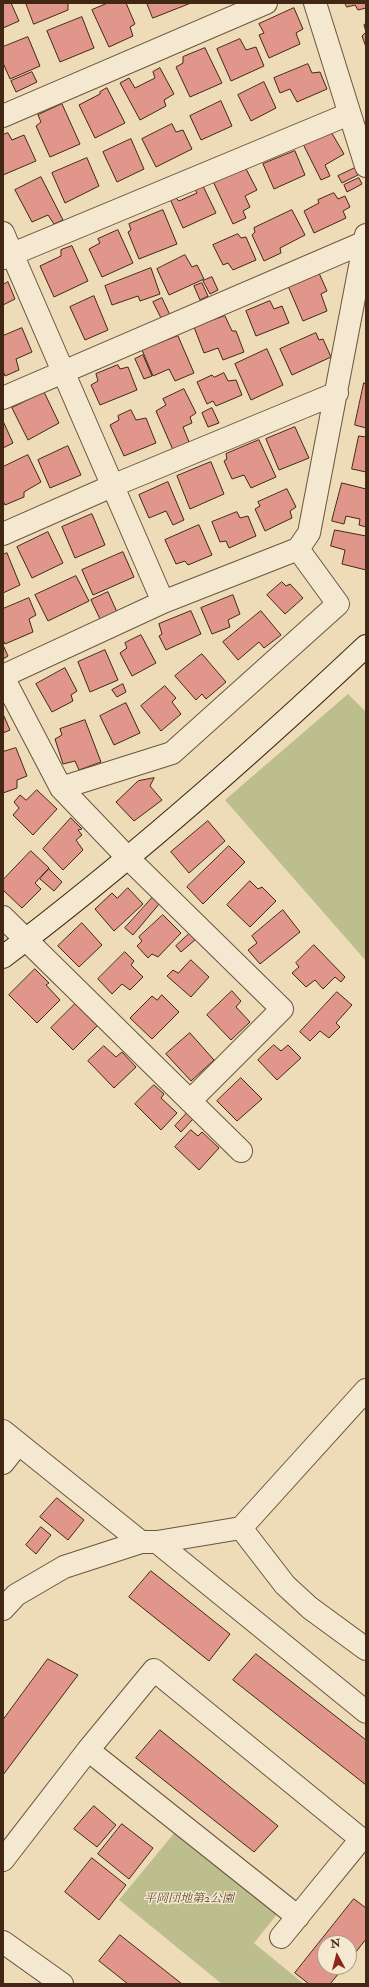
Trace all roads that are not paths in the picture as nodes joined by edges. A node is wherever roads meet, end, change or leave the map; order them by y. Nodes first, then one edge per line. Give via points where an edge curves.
1 (266, 3) edge
2 (315, 3) edge
3 (349, 114) junction
4 (3, 116) edge
5 (366, 166) edge
6 (3, 233) edge
7 (366, 238) edge
8 (8, 256) edge
9 (63, 372) junction
10 (337, 393) junction
11 (3, 398) edge
12 (112, 486) junction
13 (3, 534) edge
14 (298, 549) junction
15 (163, 602) junction
16 (366, 646) edge
17 (3, 676) edge
18 (61, 788) junction
19 (128, 858) junction
20 (3, 917) edge
21 (25, 940) junction
22 (3, 957) edge
23 (190, 1101) junction
24 (241, 1151) dead end
25 (366, 1390) edge
26 (11, 1437) edge
27 (3, 1463) edge
28 (241, 1528) junction
29 (149, 1542) junction
30 (3, 1608) edge
31 (366, 1649) edge
32 (366, 1712) edge
33 (88, 1750) junction
34 (364, 1839) edge
35 (3, 1860) edge
36 (298, 1917) junction
37 (282, 1937) dead end
38 (3, 1942) edge
39 (62, 1984) edge

1 - 4 street
2 - 3 street
3 - 5 street
3 - 8 street
6 - 8 street
7 - 9 street
7 - 10 street
8 - 9 street
9 - 11 street
9 - 12 street
10 - 12 street
10 - 14 street via 310,533
12 - 13 street
12 - 15 street
14 - 15 street
14 - 18 street via 338,604 172,753
15 - 17 street
16 - 19 street via 275,731
17 - 18 street
18 - 19 street
19 - 21 street
19 - 23 street via 282,1009
20 - 21 street
21 - 22 street
21 - 23 street
23 - 24 street
25 - 28 street
26 - 27 street
26 - 29 street
28 - 29 street
28 - 31 street via 285,1585 310,1608
29 - 30 street via 64,1567 16,1595
29 - 32 street
33 - 34 street via 154,1670
33 - 35 street
33 - 36 street
34 - 36 street
36 - 37 street
38 - 39 street

